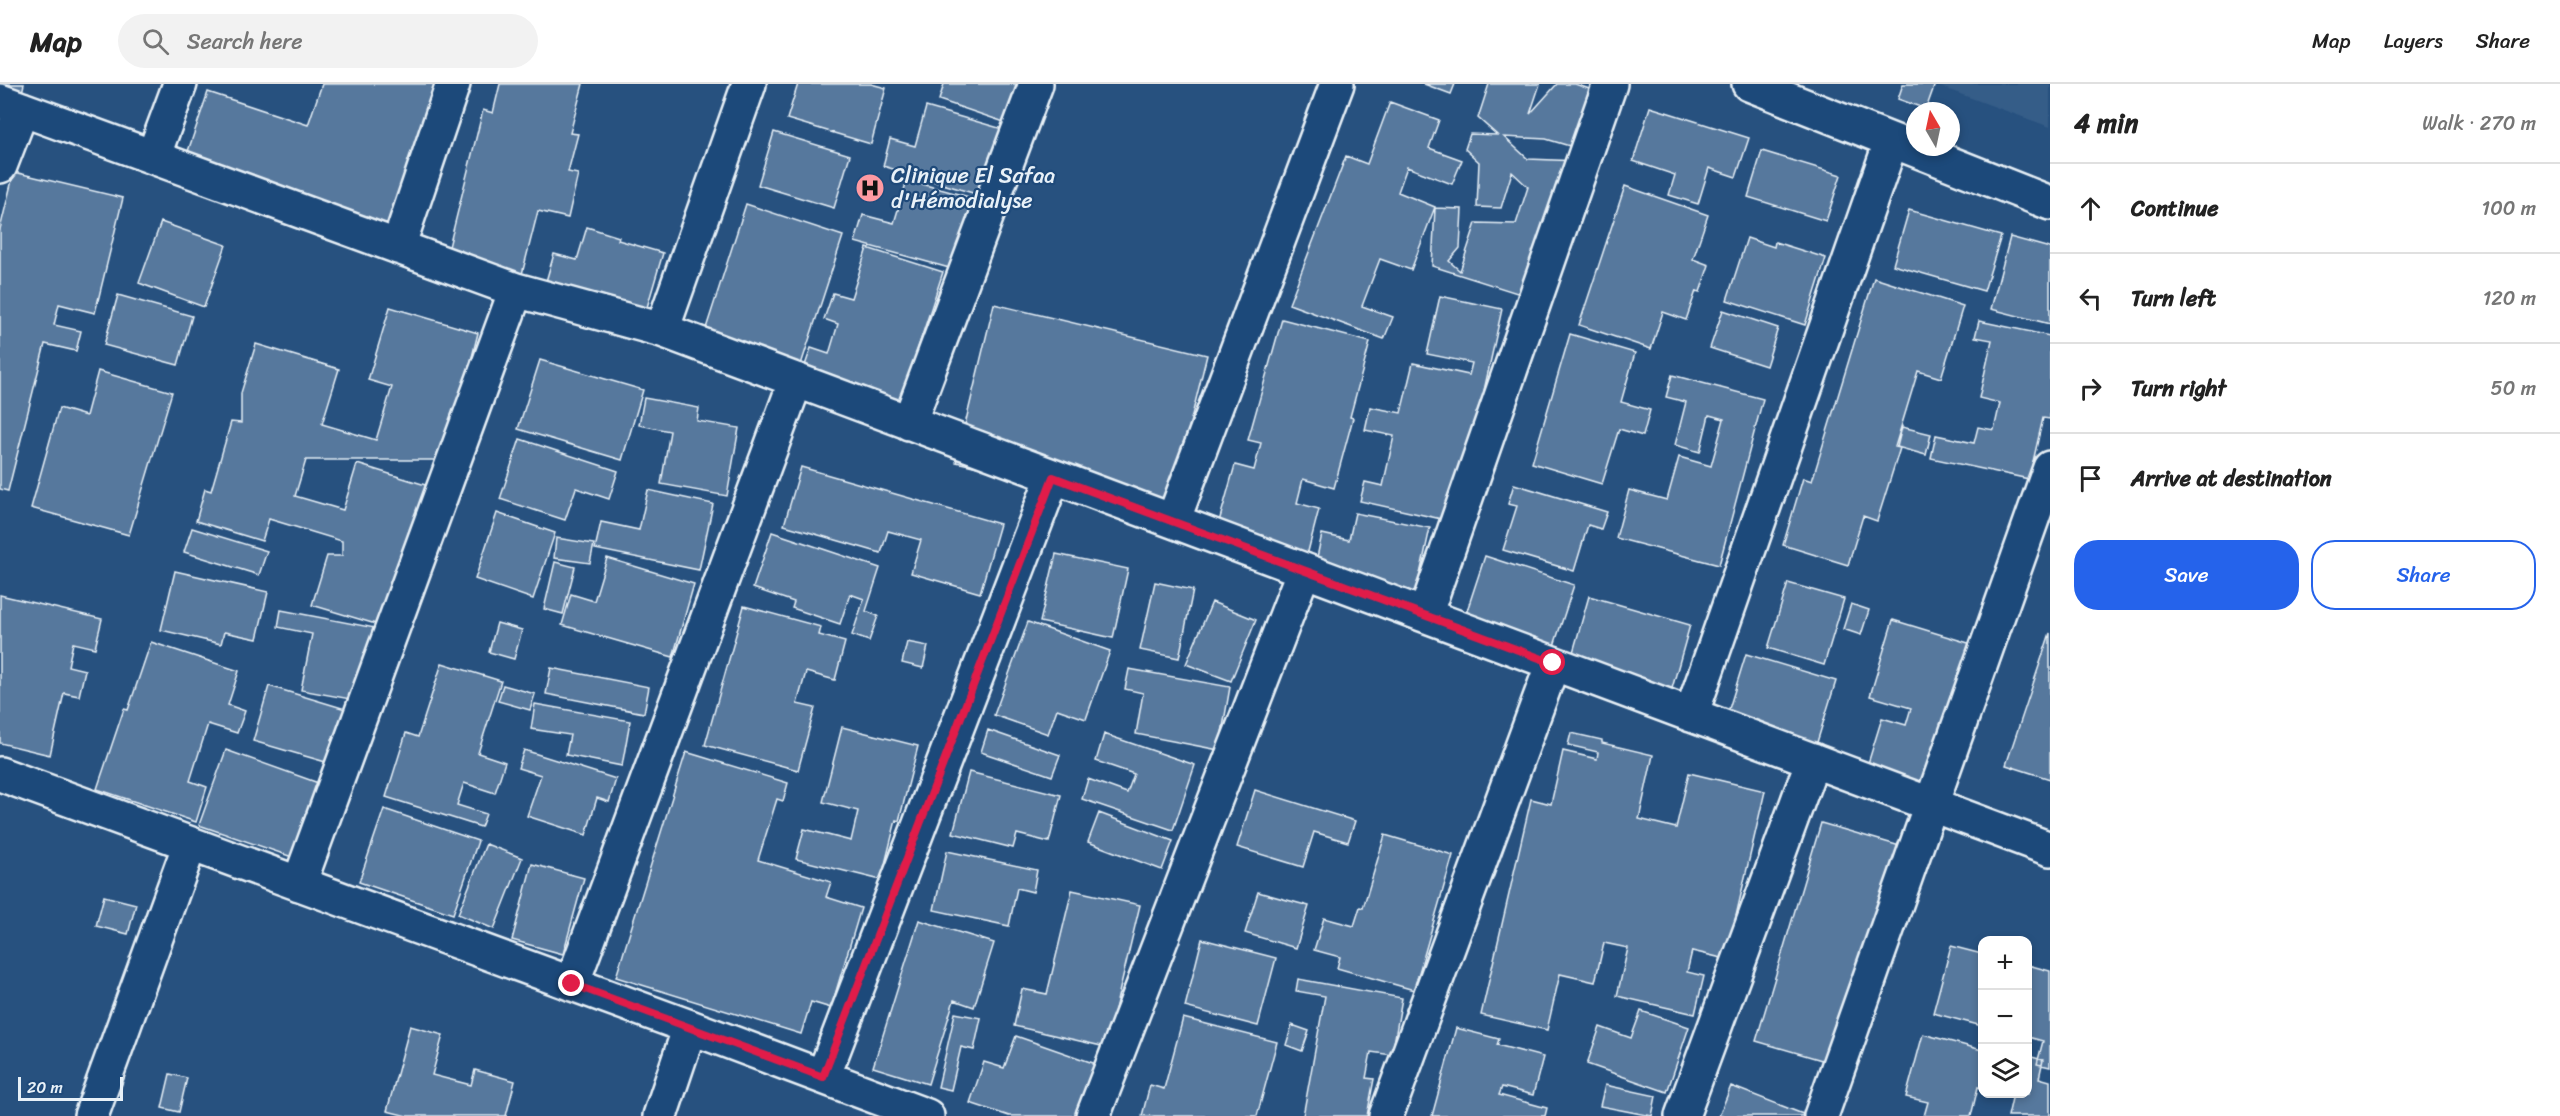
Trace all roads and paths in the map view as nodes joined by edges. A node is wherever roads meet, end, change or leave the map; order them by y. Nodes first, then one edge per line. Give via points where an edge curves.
1 (180, 84) edge
2 (453, 84) edge
3 (749, 84) edge
4 (1036, 84) edge
5 (1337, 84) edge
6 (1610, 84) edge
7 (1749, 84) edge
8 (11, 105) edge
9 (1891, 142) junction
10 (153, 157) junction
11 (0, 166) edge
12 (2050, 203) edge
13 (398, 247) junction
14 (516, 290) junction
15 (662, 330) junction
16 (795, 380) junction
17 (909, 423) junction
18 (2050, 468) edge
19 (1053, 477) junction
20 (1173, 521) junction
21 (1304, 570) junction
22 (1425, 615) junction
23 (1553, 663) junction
24 (1691, 715) junction
25 (1813, 760) junction
26 (0, 774) edge
27 (1931, 804) junction
28 (190, 844) junction
29 (2050, 849) edge
30 (299, 884) junction
31 (572, 984) junction
32 (690, 1027) junction
33 (823, 1077) junction
34 (91, 1116) edge
35 (660, 1116) edge
36 (927, 1116) edge
37 (1093, 1116) edge
38 (1386, 1116) edge
39 (1682, 1116) edge
40 (1821, 1116) edge

1 - 10 street
2 - 13 street
3 - 15 street
4 - 17 street
5 - 20 street
6 - 22 street
7 - 9 street
8 - 10 street
8 - 11 street
9 - 12 street
9 - 24 street
10 - 13 street
13 - 14 street
14 - 15 street
14 - 30 street
15 - 16 street
16 - 17 street
16 - 31 street
17 - 19 street
18 - 27 street
19 - 20 street
19 - 33 street
20 - 21 street
21 - 22 street
21 - 37 street
22 - 23 street
23 - 24 street
23 - 38 street
24 - 25 street
25 - 27 street
25 - 39 street
26 - 28 street
27 - 29 street
27 - 40 street
28 - 30 street
28 - 34 street
30 - 31 street
31 - 32 street
32 - 33 street
32 - 35 street
33 - 36 street

